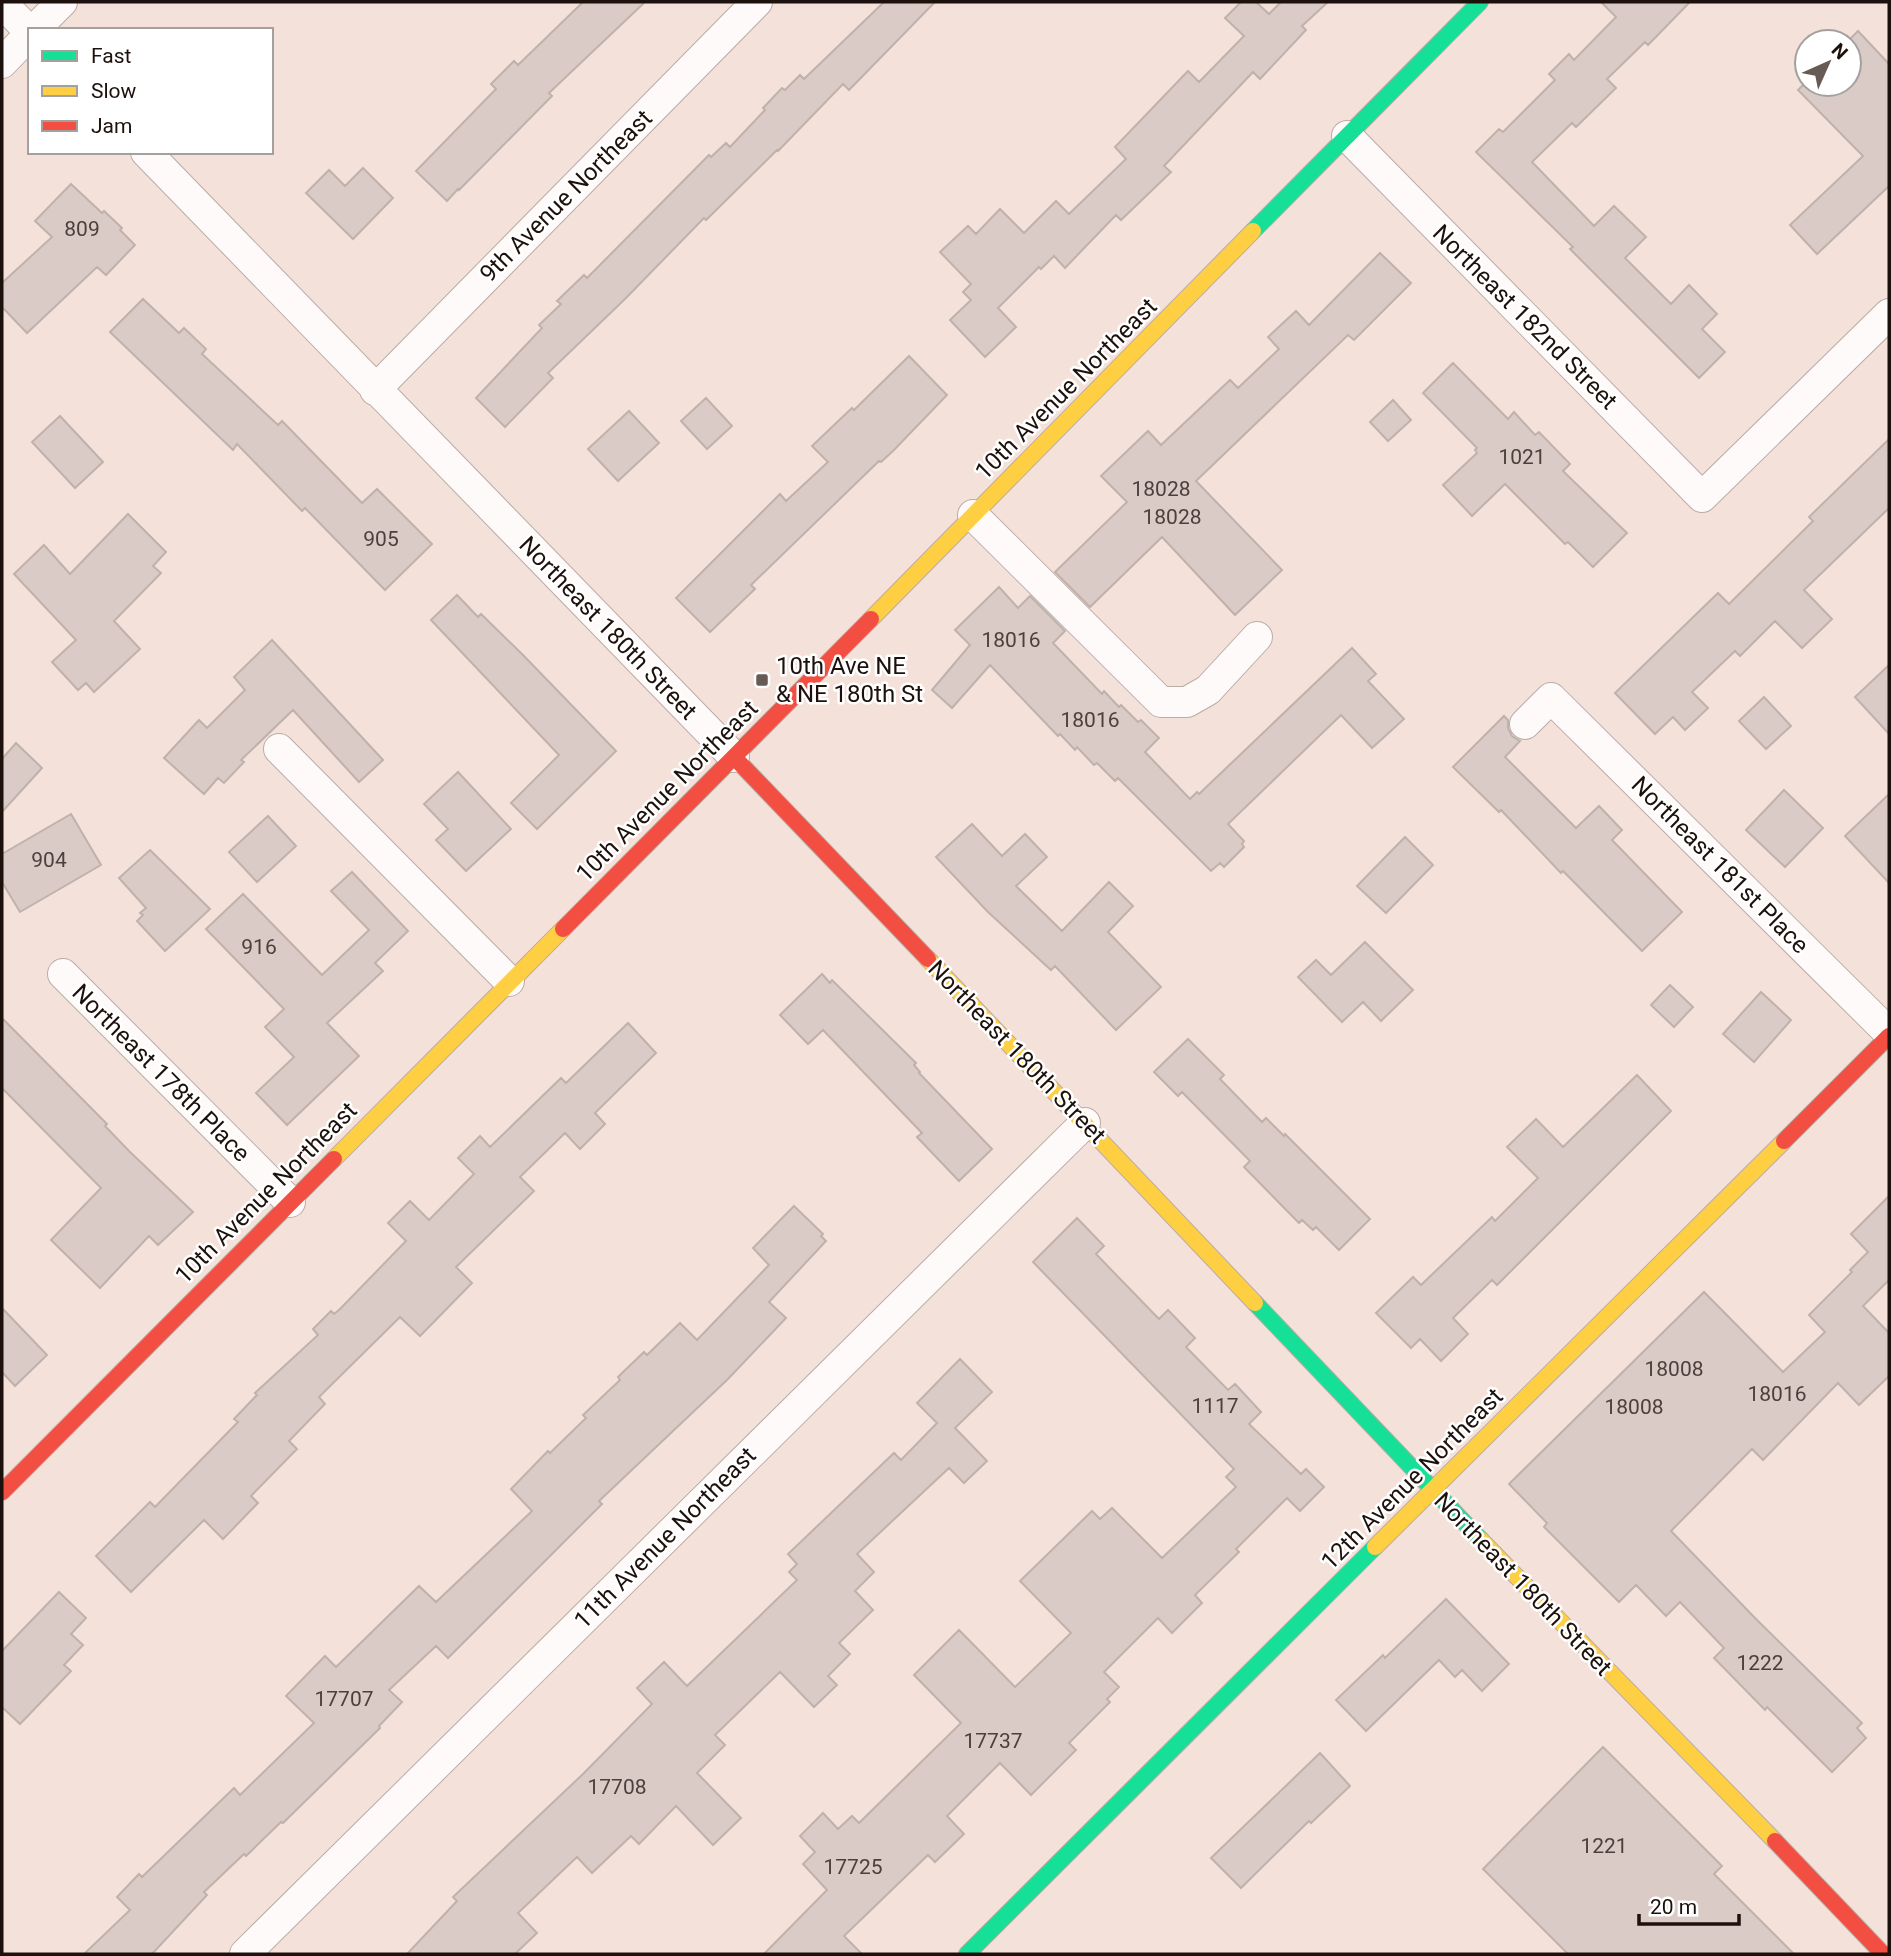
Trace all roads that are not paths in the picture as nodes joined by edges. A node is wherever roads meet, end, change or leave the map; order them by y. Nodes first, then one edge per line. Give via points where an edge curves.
1 (62, 2) edge
2 (757, 2) edge
3 (1480, 2) edge
4 (2, 3) edge
5 (35, 28) edge
6 (28, 29) edge
7 (28, 35) edge
8 (2, 63) edge
9 (1347, 136) junction
10 (148, 154) edge
11 (1889, 314) edge
12 (375, 390) junction
13 (972, 515) junction
14 (1257, 637) dead end
15 (1525, 724) dead end
16 (279, 749) dead end
17 (734, 757) junction
18 (63, 974) dead end
19 (509, 981) junction
20 (1889, 1034) edge
21 (1085, 1123) junction
22 (290, 1202) junction
23 (3, 1490) edge
24 (1432, 1490) junction
25 (245, 1954) edge
26 (967, 1954) edge
27 (1884, 1954) edge

1 - 5 street
2 - 12 street, 9th Avenue Northeast
3 - 9 street, 10th Avenue Northeast
4 - 6 street
7 - 8 street
9 - 11 street, Northeast 182nd Street via 1702,497
9 - 13 street, 10th Avenue Northeast
10 - 12 street, Northeast 180th Street
12 - 17 street, Northeast 180th Street
13 - 14 street via 1161,702 1187,702 1208,690
13 - 17 street, 10th Avenue Northeast
15 - 20 street, Northeast 181st Place via 1551,698
16 - 19 street
17 - 19 street, 10th Avenue Northeast
17 - 21 street, Northeast 180th Street
18 - 22 street, Northeast 178th Place
19 - 22 street, 10th Avenue Northeast
20 - 24 street, 12th Avenue Northeast
21 - 24 street, Northeast 180th Street
21 - 25 street, 11th Avenue Northeast
22 - 23 street, 10th Avenue Northeast
24 - 26 street, 12th Avenue Northeast
24 - 27 street, Northeast 180th Street

